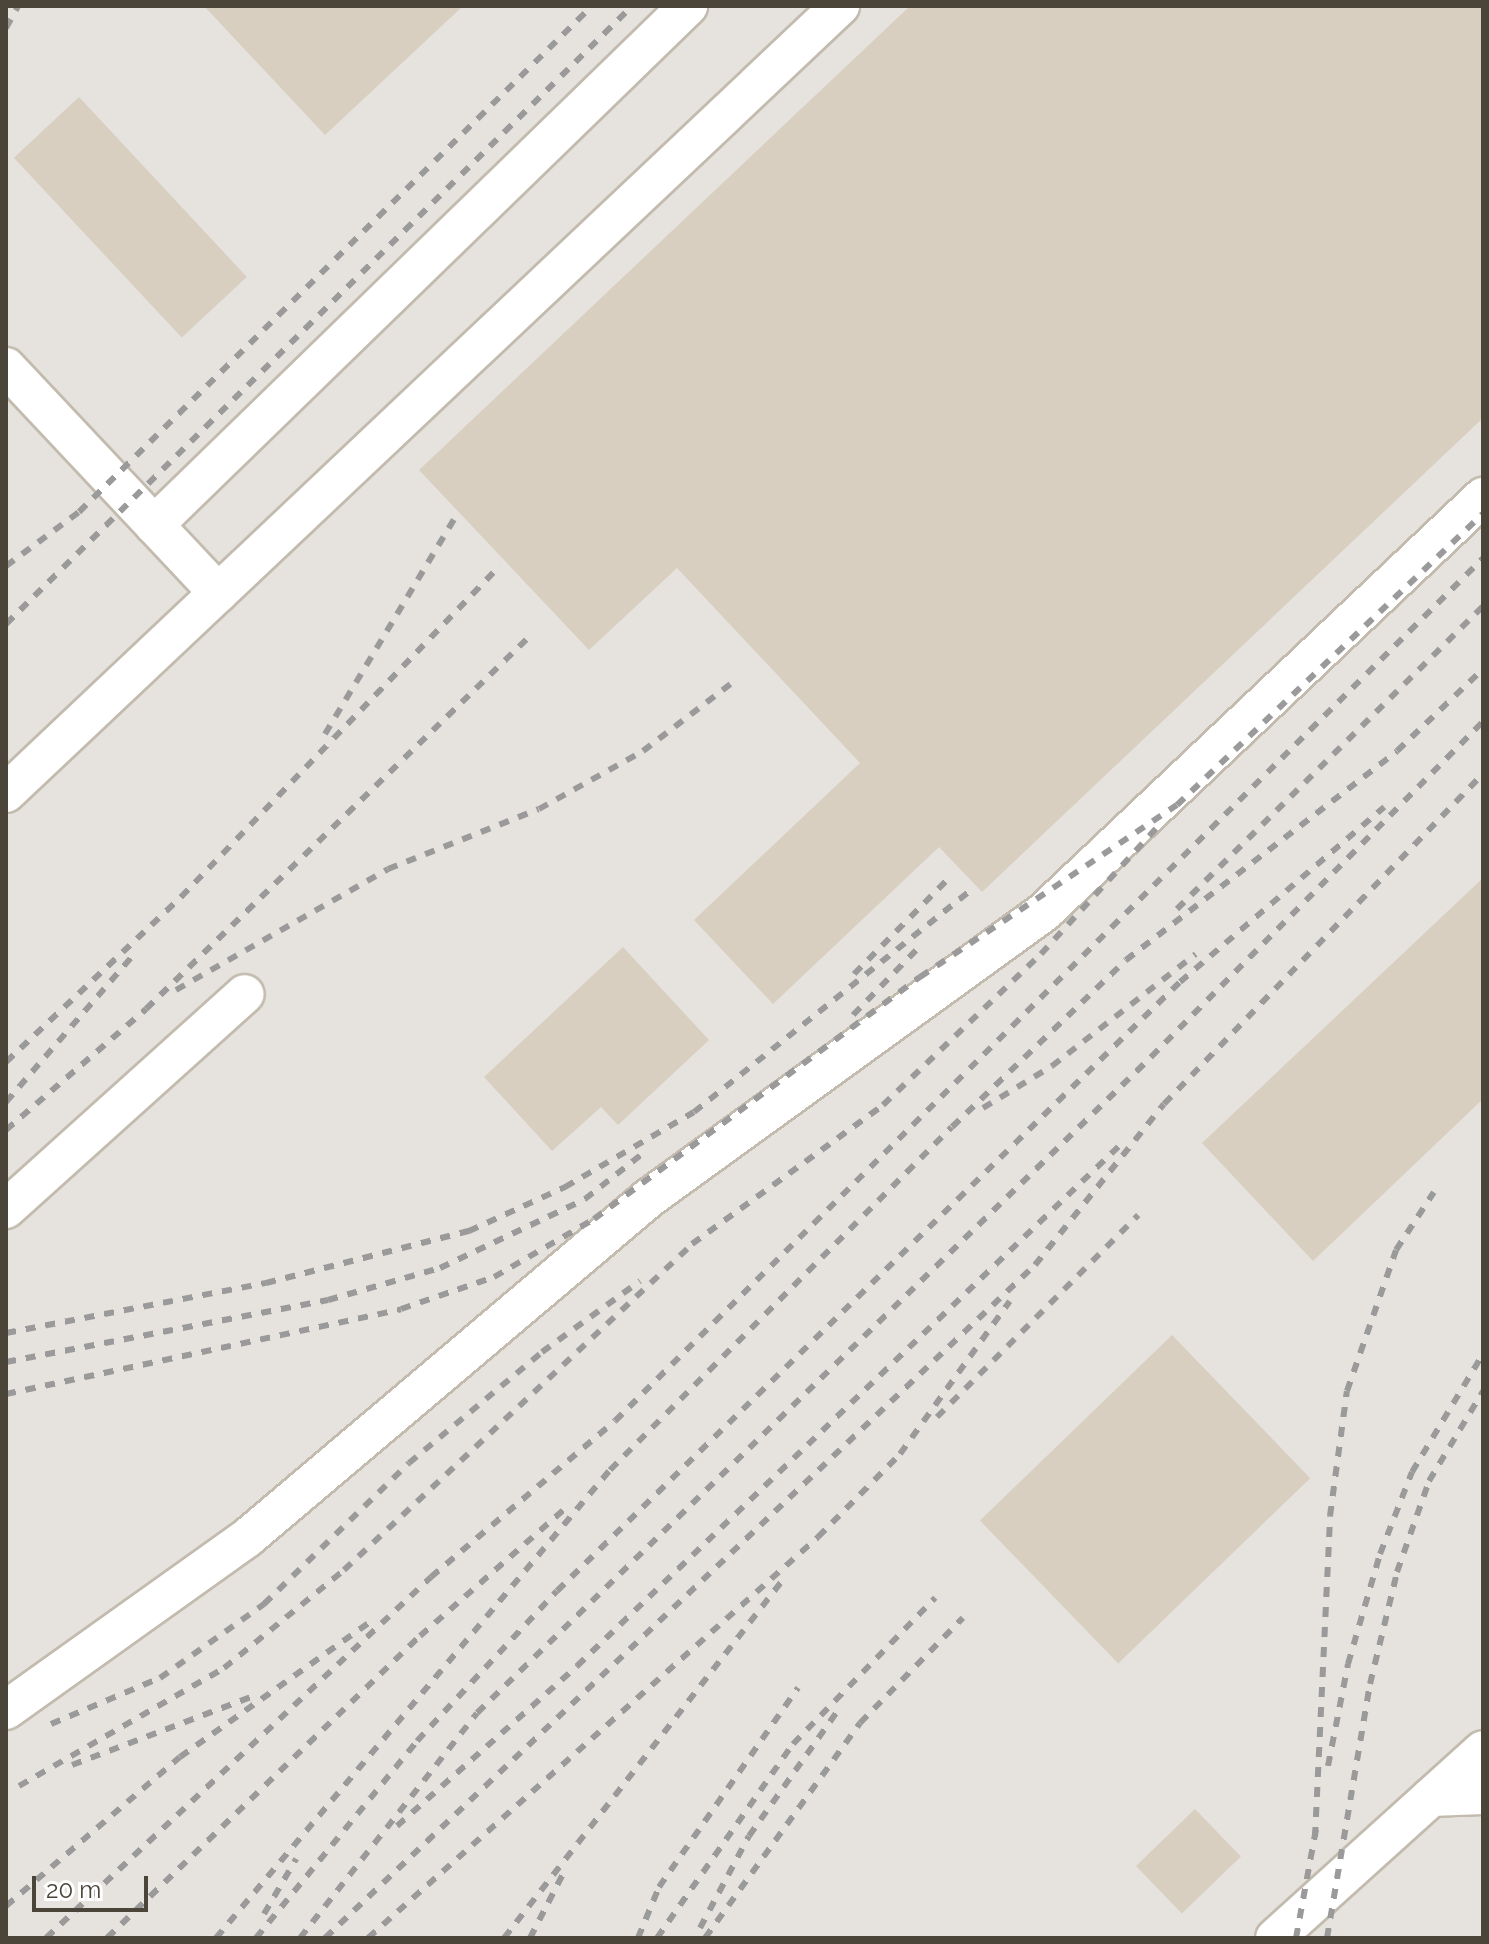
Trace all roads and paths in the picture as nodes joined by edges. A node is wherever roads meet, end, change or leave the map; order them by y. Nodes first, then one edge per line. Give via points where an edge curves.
1 (688, 6) edge
2 (840, 6) edge
3 (6, 367) edge
4 (1483, 497) edge
5 (154, 525) junction
6 (218, 593) junction
7 (6, 793) edge
8 (245, 994) dead end
9 (6, 1209) edge
10 (6, 1710) edge
11 (1483, 1750) edge
12 (1483, 1795) edge
13 (1431, 1797) junction
14 (1275, 1938) edge

1 - 5 lane
2 - 6 lane
3 - 5 lane
4 - 10 lane via 1045,911 649,1198 247,1538
5 - 6 lane
6 - 7 lane
8 - 9 lane
11 - 13 lane
12 - 13 lane
13 - 14 lane

